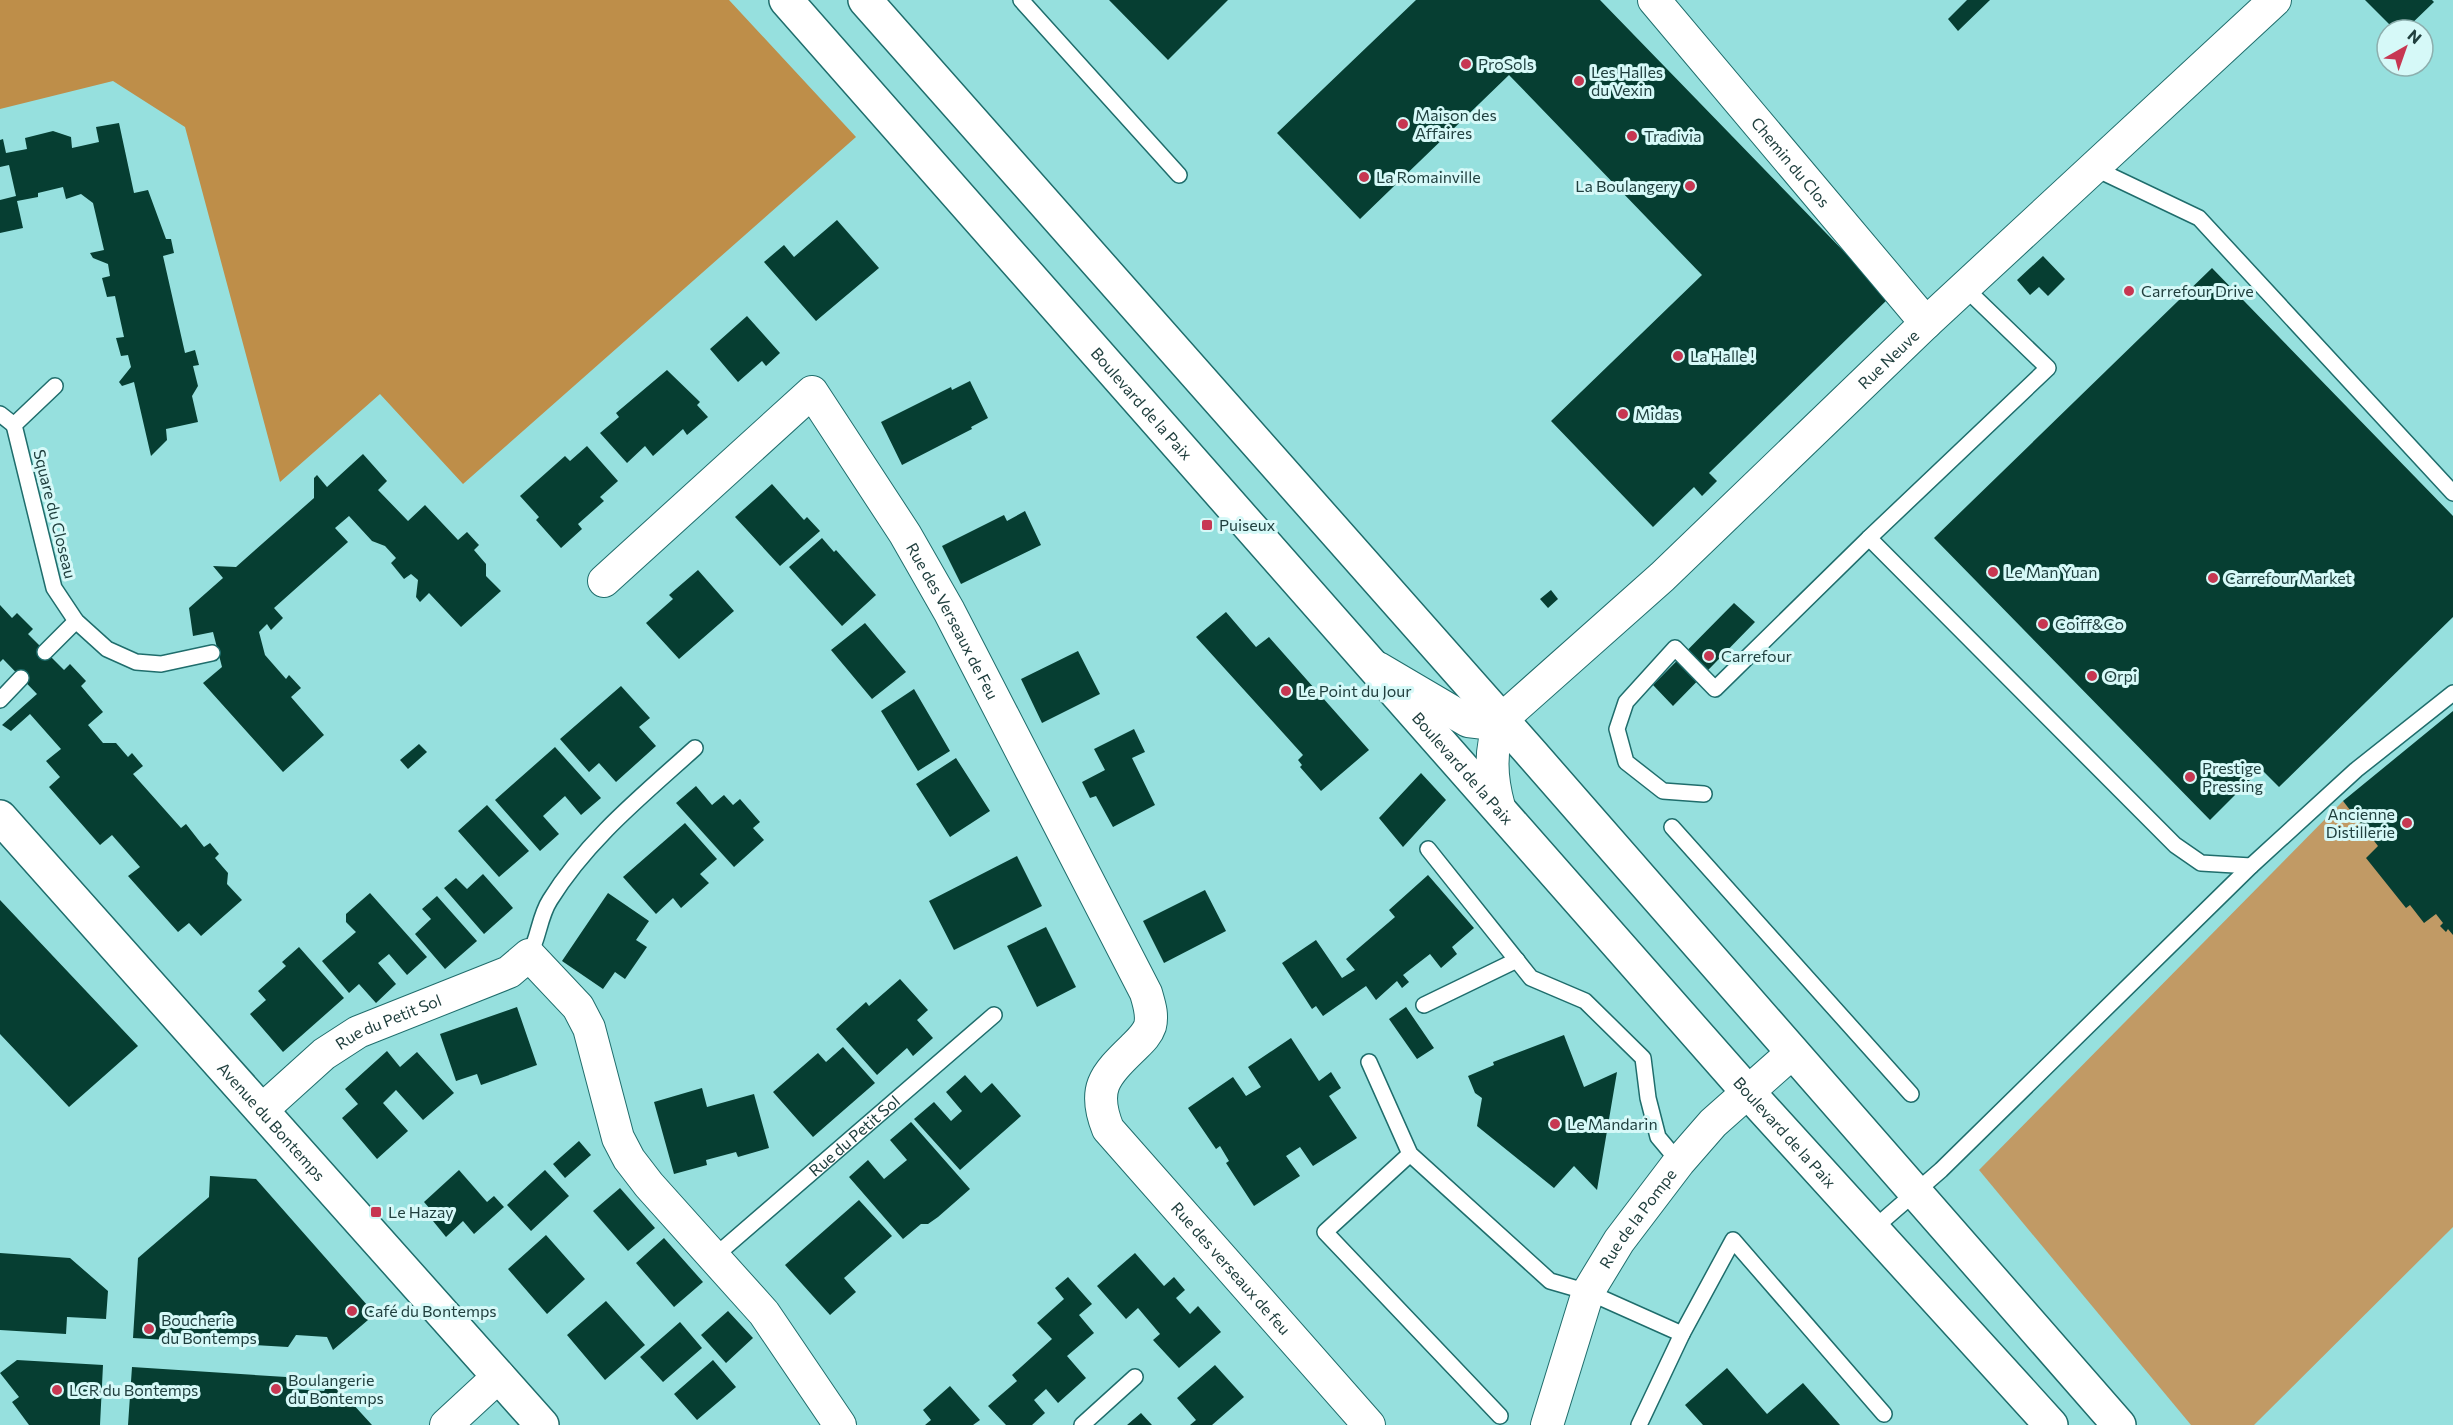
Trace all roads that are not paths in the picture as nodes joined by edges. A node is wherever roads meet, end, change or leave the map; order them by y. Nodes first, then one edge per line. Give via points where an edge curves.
1 (786, 0) edge
2 (865, 0) edge
3 (1022, 0) edge
4 (1654, 0) edge
5 (2275, 0) edge
6 (2094, 168) junction
7 (1179, 175) dead end
8 (1965, 288) junction
9 (1926, 323) junction
10 (55, 386) dead end
11 (0, 414) edge
12 (14, 425) junction
13 (2453, 493) edge
14 (1869, 538) junction
15 (604, 581) dead end
16 (76, 621) junction
17 (45, 652) dead end
18 (212, 653) dead end
19 (1371, 663) junction
20 (21, 678) dead end
21 (2453, 693) edge
22 (0, 700) edge
23 (1501, 720) junction
24 (695, 748) dead end
25 (1704, 794) dead end
26 (1499, 807) junction
27 (0, 817) edge
28 (1672, 827) dead end
29 (1428, 849) dead end
30 (2252, 866) junction
31 (529, 955) junction
32 (1517, 960) junction
33 (1424, 1005) dead end
34 (994, 1015) dead end
35 (1793, 1052) junction
36 (1369, 1062) dead end
37 (1747, 1091) junction
38 (1911, 1094) dead end
39 (1101, 1105) joint
40 (262, 1110) junction
41 (1410, 1154) junction
42 (1679, 1162) junction
43 (1916, 1191) junction
44 (1872, 1230) junction
45 (715, 1256) junction
46 (1588, 1292) junction
47 (1682, 1334) junction
48 (499, 1376) junction
49 (1135, 1377) dead end
50 (1884, 1414) dead end
51 (1500, 1416) dead end
52 (446, 1425) edge
53 (542, 1425) edge
54 (840, 1425) edge
55 (1082, 1425) edge
56 (1369, 1425) edge
57 (1546, 1425) edge
58 (1639, 1425) edge
59 (2051, 1425) edge
60 (2119, 1425) edge

1 - 19 main road, Boulevard de la Paix
2 - 23 main road
3 - 7 lane
4 - 9 street, Chemin du Clos
5 - 6 street, Rue Neuve
6 - 8 street, Rue Neuve
6 - 13 lane via 2199,218
8 - 9 street, Rue Neuve
8 - 14 lane via 2048,368
9 - 23 street, Rue Neuve via 1662,577
10 - 12 lane
11 - 12 lane
12 - 16 lane, Square du Closeau via 54,588
14 - 25 lane via 1715,690 1675,648 1626,702 1617,729 1626,762 1663,791
14 - 30 lane via 2175,845 2201,863
15 - 39 street, Rue des Verseaux de Feu via 812,392 905,534 943,602 1146,993 1150,1027 1102,1082
16 - 17 lane
16 - 18 lane, Square du Closeau via 107,650 136,662 161,664
19 - 23 street via 1468,722 1493,724
19 - 26 main road, Boulevard de la Paix
20 - 22 lane
21 - 30 lane via 2356,770
23 - 26 street via 1492,769
23 - 35 main road
24 - 31 lane, Rue du Petit Sol via 620,816 566,876 546,908
26 - 37 main road, Boulevard de la Paix
27 - 40 main road, Avenue du Bontemps
28 - 38 lane
29 - 32 lane
30 - 43 lane
31 - 40 street, Rue du Petit Sol via 509,972 358,1032 324,1054
31 - 45 street via 578,1007 589,1028 618,1138 629,1159 663,1202
32 - 33 lane
32 - 42 lane via 1531,978 1585,1001 1643,1058 1658,1137
34 - 45 lane, Rue du Petit Sol
35 - 37 street, Rue de la Pompe
35 - 43 main road
36 - 41 lane
37 - 42 street, Rue de la Pompe
37 - 44 main road, Boulevard de la Paix
39 - 56 street, Rue des verseaux de feu via 1108,1129
40 - 48 main road, Avenue du Bontemps
41 - 46 lane via 1550,1281
41 - 51 lane via 1325,1232
42 - 46 street, Rue de la Pompe via 1619,1241
43 - 44 lane
43 - 60 main road
44 - 59 main road, Boulevard de la Paix
45 - 54 street via 764,1313
46 - 47 lane
46 - 57 street, Rue de la Pompe
47 - 50 lane via 1733,1240
47 - 58 lane
48 - 52 street
48 - 53 main road, Avenue du Bontemps
49 - 55 lane

